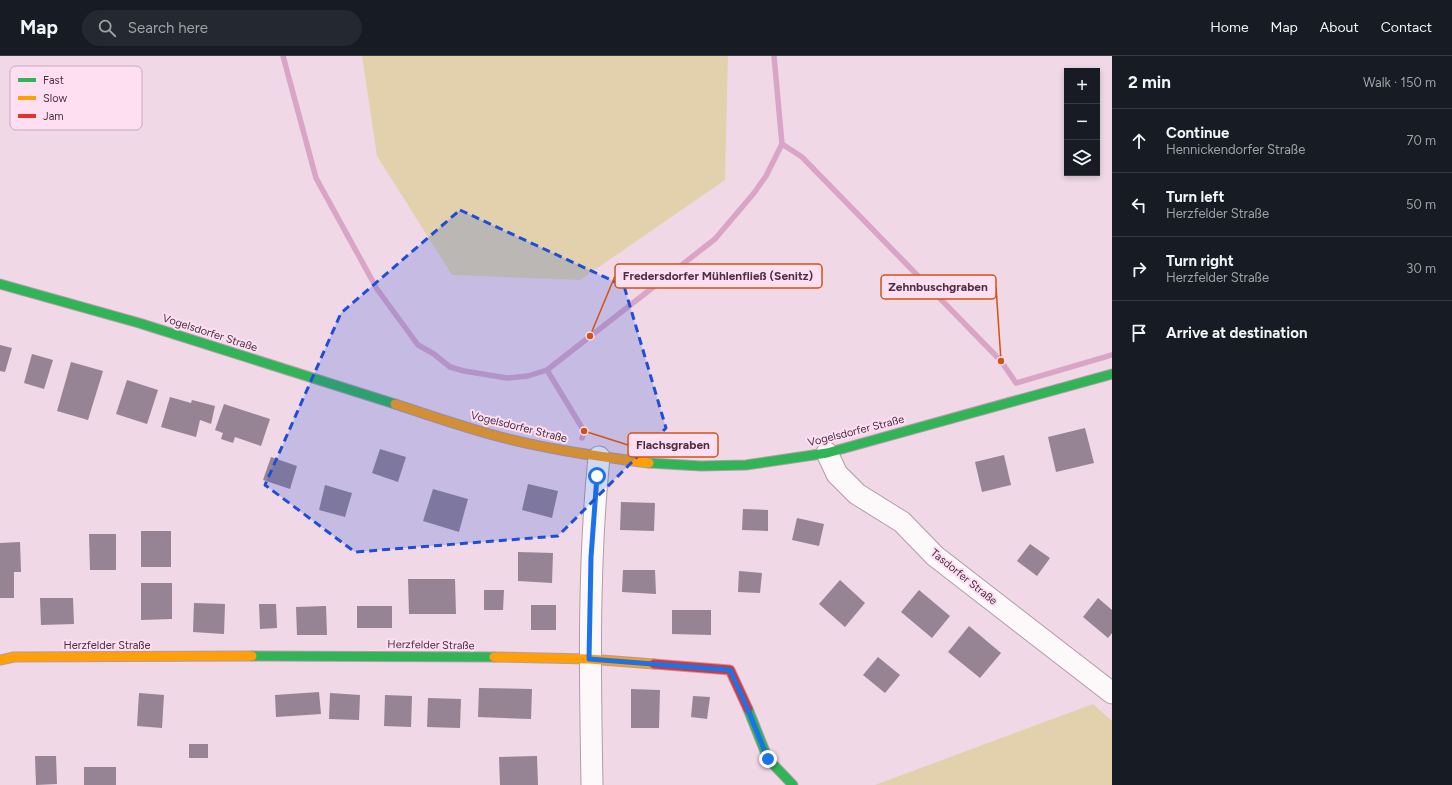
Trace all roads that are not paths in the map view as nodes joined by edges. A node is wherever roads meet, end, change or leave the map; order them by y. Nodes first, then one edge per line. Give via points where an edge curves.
1 (0, 284) edge
2 (1112, 374) edge
3 (827, 453) junction
4 (599, 457) junction
5 (589, 659) junction
6 (0, 660) edge
7 (1112, 693) edge
8 (592, 785) edge
9 (793, 785) edge

1 - 4 street, Vogelsdorfer Straße via 139,323 486,433
2 - 3 street, Vogelsdorfer Straße
3 - 4 street, Vogelsdorfer Straße via 746,465 701,466 654,464
3 - 7 street, Tasdorfer Straße via 837,474 857,494 902,522 935,556
4 - 5 street via 591,557
5 - 6 street, Herzfelder Straße via 413,656 14,657
5 - 8 street
5 - 9 street, Herzfelder Straße via 730,670 768,759

